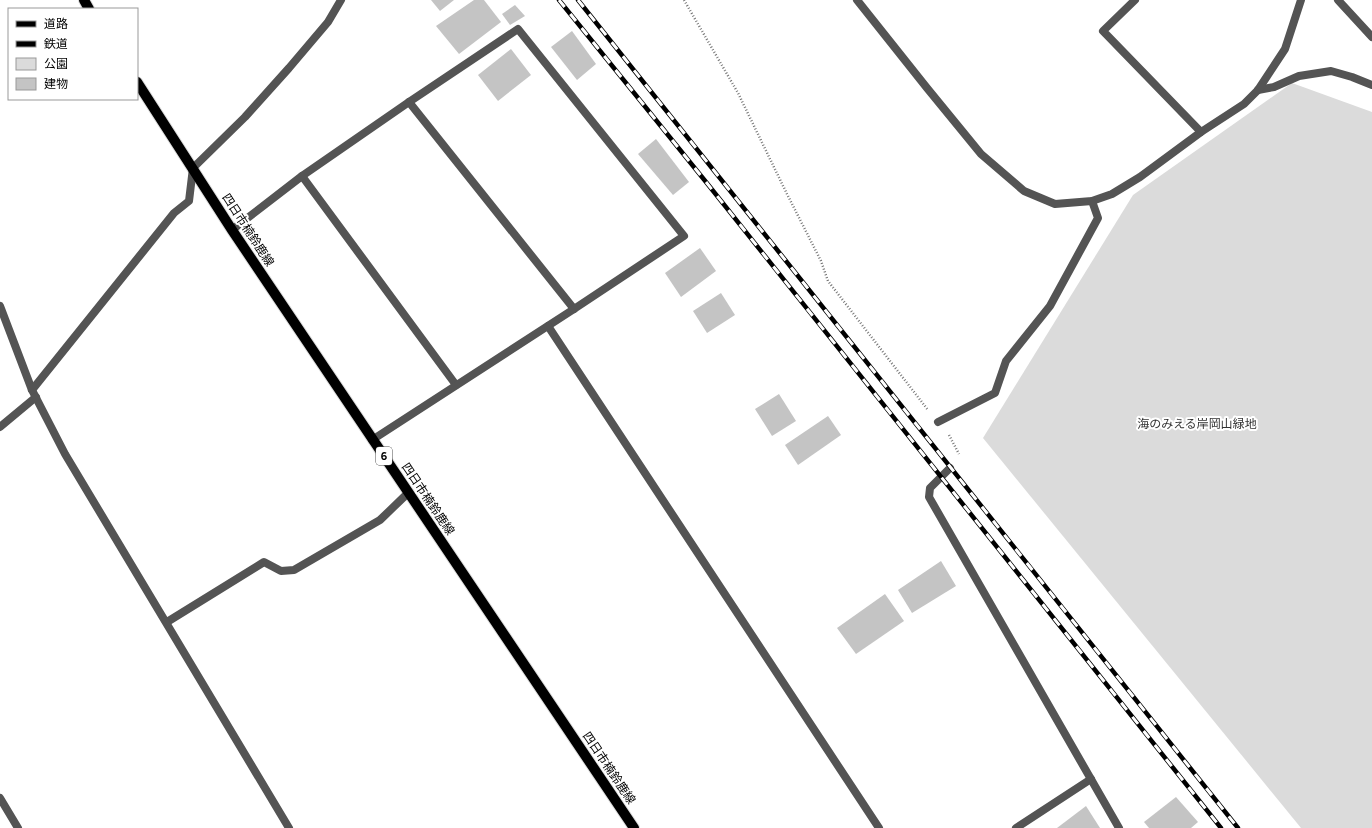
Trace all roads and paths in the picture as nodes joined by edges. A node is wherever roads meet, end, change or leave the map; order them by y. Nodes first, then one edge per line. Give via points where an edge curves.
1 (341, 0) edge
2 (684, 0) edge
3 (857, 0) edge
4 (1135, 0) edge
5 (1301, 0) edge
6 (1338, 0) edge
7 (1372, 37) edge
8 (138, 84) edge
9 (1372, 85) edge
10 (1258, 90) junction
11 (409, 102) junction
12 (1201, 132) junction
13 (193, 168) junction
14 (302, 176) junction
15 (1092, 201) junction
16 (232, 230) junction
17 (574, 309) junction
18 (1, 310) edge
19 (548, 326) junction
20 (456, 386) junction
21 (34, 393) junction
22 (938, 422) junction
23 (0, 427) edge
24 (372, 440) junction
25 (950, 468) joint
26 (408, 493) junction
27 (167, 622) junction
28 (1091, 779) junction
29 (0, 798) edge
30 (18, 828) edge
31 (289, 828) edge
32 (634, 828) edge
33 (880, 828) edge
34 (1016, 828) edge
35 (1119, 828) edge

1 - 13 street via 328,22 290,68
2 - 22 path via 738,93 822,261 828,281
3 - 15 street via 981,154 1002,173 1024,191 1055,204
4 - 12 street via 1103,31
5 - 10 street via 1285,49
6 - 7 street
8 - 13 main road, 四日市楠鈴鹿線 / 6
9 - 10 street via 1331,71 1299,76 1274,87
10 - 12 street via 1244,104
11 - 14 street
11 - 17 street
11 - 17 street via 518,30 684,236
12 - 15 street via 1140,177 1112,194
13 - 16 main road, 四日市楠鈴鹿線 / 6
13 - 21 street via 189,200 174,213
14 - 16 street
14 - 20 street
15 - 22 street via 1098,218 1050,306 1006,361 995,393
16 - 24 main road, 四日市楠鈴鹿線 / 6
17 - 19 street
18 - 21 street
19 - 20 street
19 - 33 street
20 - 24 street
21 - 23 street
21 - 27 street via 65,454
22 - 25 path via 944,427 961,457
24 - 26 main road, 四日市楠鈴鹿線 / 6
25 - 28 street via 930,488 929,497
26 - 27 street via 380,520 294,570 281,571 264,562
26 - 32 main road, 四日市楠鈴鹿線 / 6
27 - 31 street
28 - 34 street
28 - 35 street
29 - 30 street

